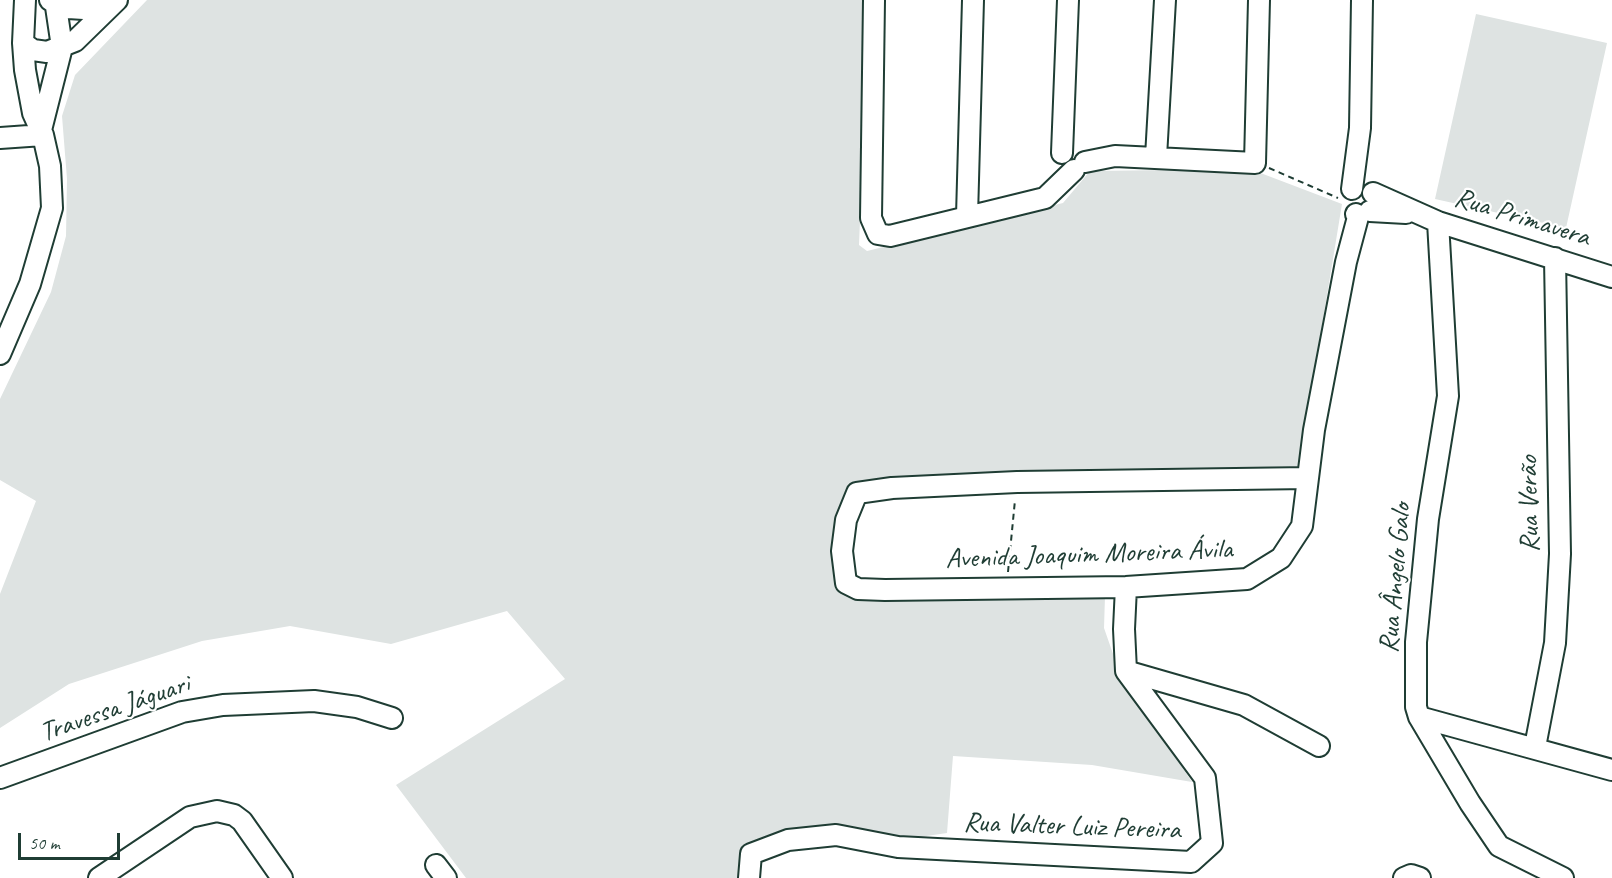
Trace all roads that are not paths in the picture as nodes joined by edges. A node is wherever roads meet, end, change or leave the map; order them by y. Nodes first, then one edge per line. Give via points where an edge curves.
1 (105, 0) edge
2 (117, 0) edge
3 (874, 0) edge
4 (973, 0) edge
5 (1068, 0) edge
6 (1165, 0) edge
7 (1259, 0) edge
8 (1362, 0) edge
9 (28, 1) edge
10 (53, 1) edge
11 (22, 43) junction
12 (62, 47) junction
13 (42, 133) junction
14 (0, 138) edge
15 (1156, 157) junction
16 (1071, 161) junction
17 (1361, 200) junction
18 (968, 216) junction
19 (1438, 222) junction
20 (1555, 258) junction
21 (1612, 277) edge
22 (0, 354) edge
23 (1308, 478) junction
24 (1126, 587) junction
25 (1126, 671) junction
26 (1419, 717) junction
27 (392, 718) dead end
28 (1319, 746) dead end
29 (1535, 747) junction
30 (1612, 770) edge
31 (0, 778) edge
32 (99, 878) edge
33 (282, 878) edge
34 (748, 878) edge
35 (1404, 878) edge
36 (1420, 878) edge
37 (1563, 878) edge

1 - 10 street via 84,9 68,8
2 - 12 street via 75,41
3 - 18 street via 874,229 883,236
4 - 18 street
5 - 16 street via 1065,111
6 - 15 street
7 - 15 street via 1255,163
8 - 17 street, Avenida Joaquim Moreira Ávila
9 - 11 street
10 - 12 street
11 - 12 street via 46,52
11 - 13 street via 28,92
12 - 13 street
13 - 14 street
13 - 22 street via 50,166 52,208 30,284
15 - 16 street
16 - 18 street via 1045,198
17 - 19 street, Rua Primavera
17 - 23 street, Avenida Joaquim Moreira Ávila via 1314,430
19 - 20 street, Rua Primavera
19 - 26 street, Rua Ângelo Galo via 1448,396 1428,519 1416,642 1415,694
20 - 21 street, Rua Primavera
20 - 29 street, Rua Verão via 1560,554 1555,643
23 - 24 street, Avenida Joaquim Moreira Ávila via 1302,526 1281,558 1247,579
23 - 24 street, Avenida Joaquim Moreira Ávila via 892,488 857,493 846,520 842,551 846,583 858,589
24 - 25 street
25 - 28 street via 1244,705
25 - 34 street, Rua Valter Luiz Pereira via 1206,778 1212,843 1191,862 898,847 836,835 788,840 751,854
26 - 29 street
26 - 37 street, Rua Ângelo Galo via 1499,846
27 - 31 street, Travessa Jáguari via 357,707 314,701 223,705 182,712
29 - 30 street
32 - 33 street via 190,817 217,811 242,821
35 - 36 street

